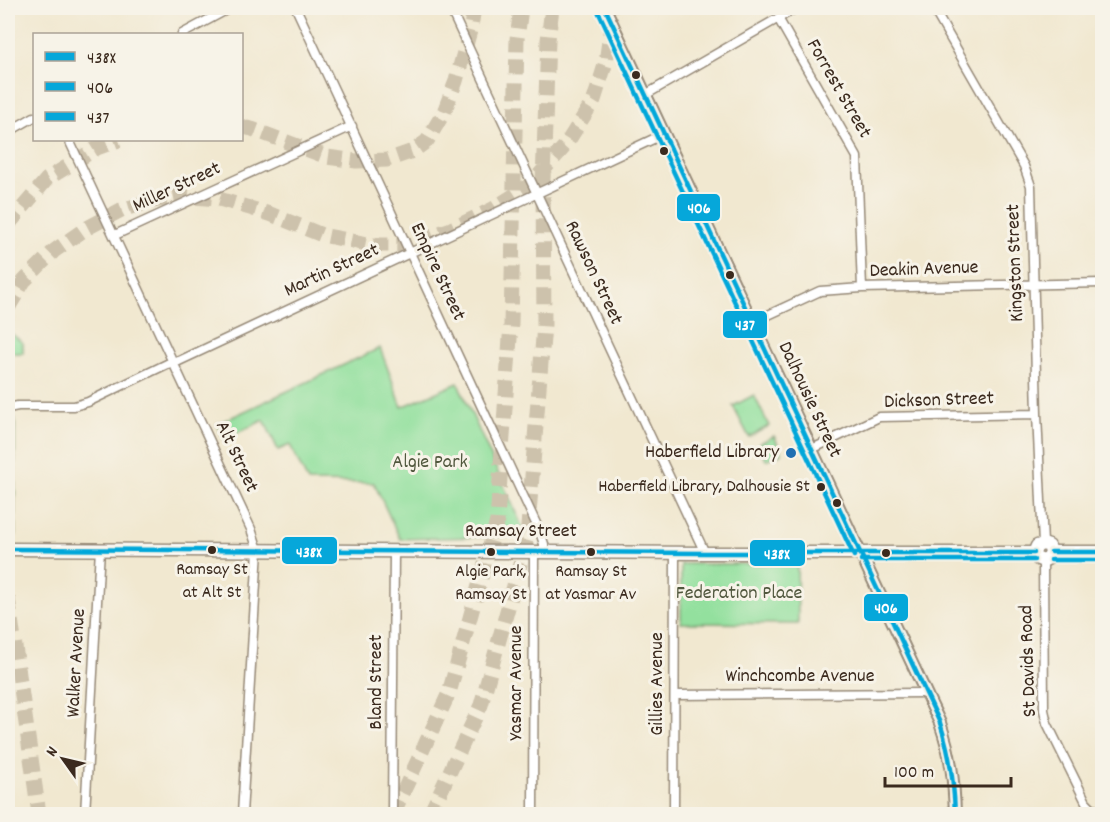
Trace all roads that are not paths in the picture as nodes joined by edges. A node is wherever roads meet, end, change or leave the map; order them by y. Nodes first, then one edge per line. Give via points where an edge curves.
1 (230, 8) edge
2 (296, 8) edge
3 (450, 8) edge
4 (605, 8) edge
5 (796, 8) edge
6 (933, 8) edge
7 (1097, 8) edge
8 (778, 18) junction
9 (1102, 18) edge
10 (184, 33) edge
11 (645, 94) junction
12 (33, 118) edge
13 (352, 126) junction
14 (8, 132) edge
15 (664, 134) junction
16 (69, 141) edge
17 (537, 194) junction
18 (115, 236) junction
19 (410, 252) junction
20 (1102, 283) edge
21 (1034, 284) junction
22 (862, 288) junction
23 (753, 322) junction
24 (173, 362) junction
25 (8, 408) edge
26 (1037, 414) junction
27 (812, 448) junction
28 (8, 549) edge
29 (100, 549) junction
30 (258, 550) junction
31 (394, 550) junction
32 (539, 552) junction
33 (1043, 552) junction
34 (1102, 552) edge
35 (675, 553) junction
36 (705, 553) junction
37 (861, 553) junction
38 (926, 693) junction
39 (675, 695) junction
40 (85, 814) edge
41 (242, 814) edge
42 (392, 814) edge
43 (533, 814) edge
44 (674, 814) edge
45 (955, 814) edge
46 (1102, 814) edge

1 - 10 street
2 - 13 street, Empire Street
3 - 17 street, Rawson Street
4 - 11 street, Dalhousie Street
5 - 8 street
6 - 21 street, Kingston Street via 1024,166 1031,186
7 - 9 street
8 - 11 street
8 - 22 street, Forrest Street via 857,157
11 - 15 street, Dalhousie Street
12 - 14 street
13 - 18 street, Miller Street
13 - 19 street, Empire Street
15 - 17 street, Martin Street
15 - 23 street, Dalhousie Street
16 - 18 street, Alt Street
17 - 19 street, Martin Street
17 - 36 street, Rawson Street
18 - 24 street, Alt Street
19 - 24 street, Martin Street
19 - 32 street, Empire Street via 540,532 544,544
20 - 21 street, Deakin Avenue
21 - 22 street, Deakin Avenue
21 - 26 street, Kingston Street
22 - 23 street, Deakin Avenue via 820,291
23 - 27 street, Dalhousie Street
24 - 25 street, Martin Street via 74,406
24 - 30 street, Alt Street
26 - 27 street, Dickson Street via 879,417
26 - 33 street, Kingston Street
27 - 37 street, Dalhousie Street
28 - 29 main road, Ramsay Street
29 - 30 main road, Ramsay Street
29 - 40 street, Walker Avenue
30 - 31 main road, Ramsay Street
30 - 41 street, Alt Street
31 - 32 main road, Ramsay Street
31 - 42 street, Bland Street
32 - 35 main road, Ramsay Street
32 - 43 street, Yasmar Avenue
33 - 34 main road, Ramsay Street
33 - 37 main road, Ramsay Street
33 - 46 street, St Davids Road via 1044,710 1086,802
35 - 36 main road, Ramsay Street
35 - 39 street, Gillies Avenue
36 - 37 main road, Ramsay Street
37 - 38 street, Dalhousie Street
38 - 39 street, Winchcombe Avenue
38 - 45 street, Dalhousie Street via 951,760
39 - 44 street, Gillies Avenue

